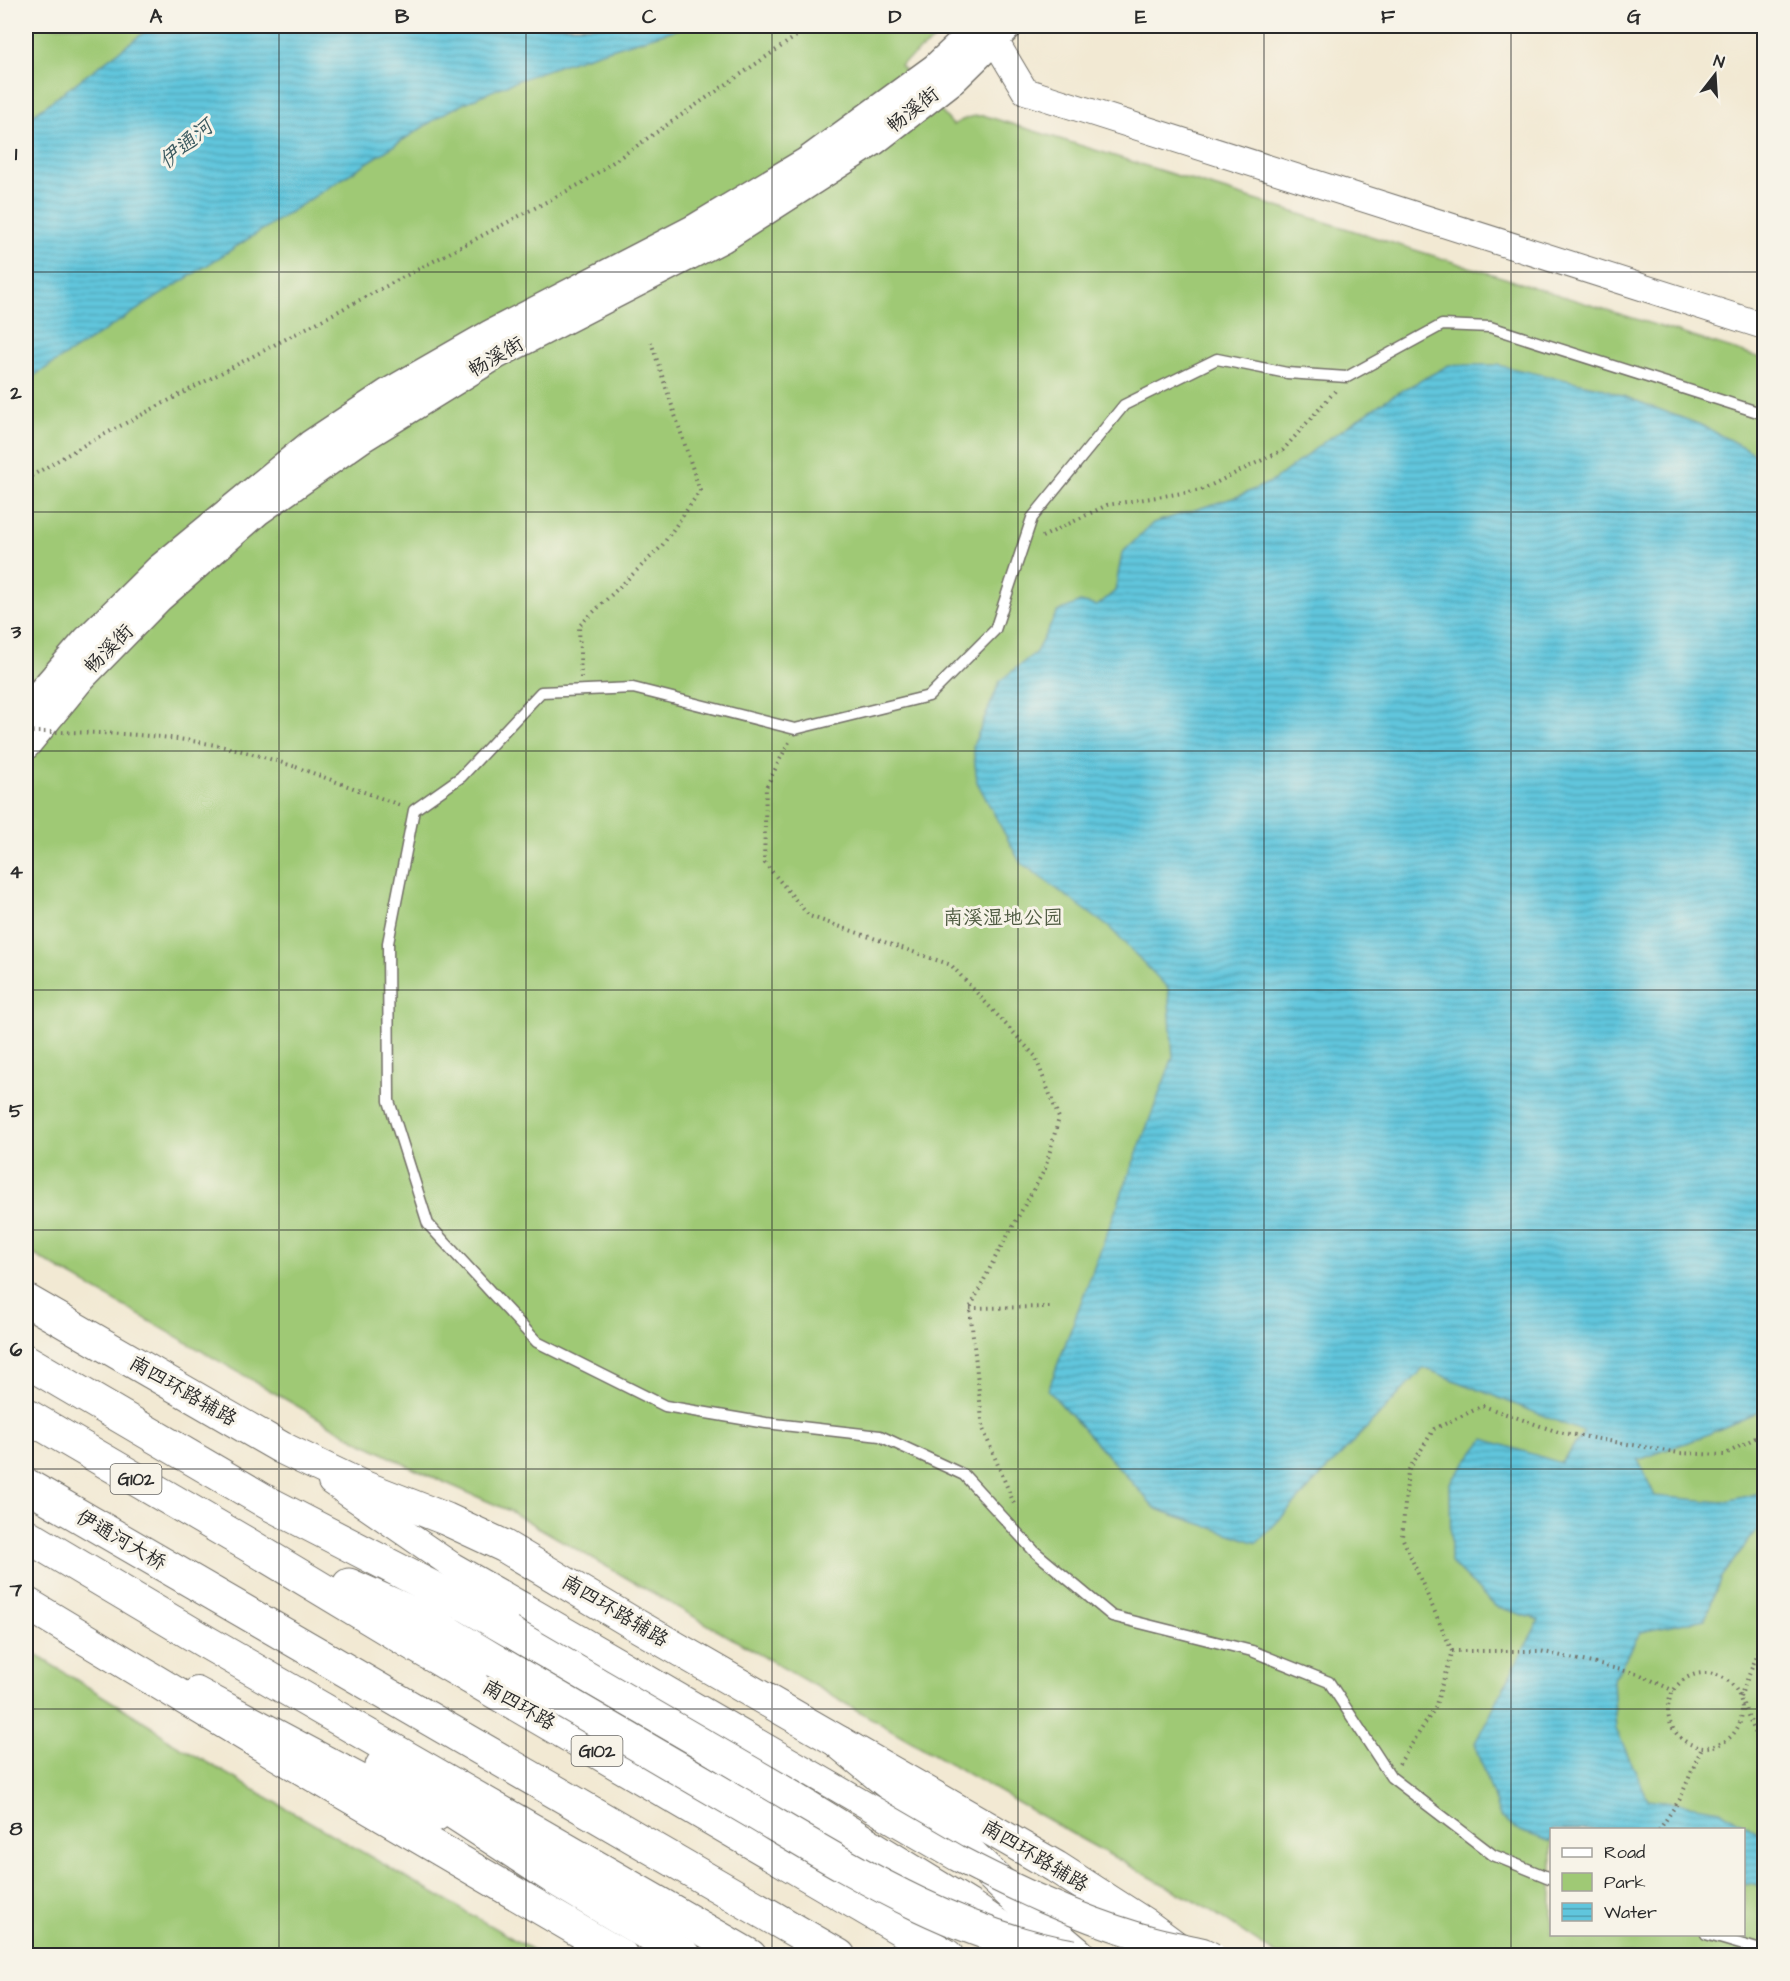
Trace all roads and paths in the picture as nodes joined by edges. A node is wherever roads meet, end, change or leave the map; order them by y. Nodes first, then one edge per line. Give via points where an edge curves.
1 (811, 26) edge
2 (992, 29) edge
3 (1764, 326) edge
4 (651, 342) dead end
5 (1347, 377) junction
6 (1764, 414) edge
7 (26, 480) edge
8 (1023, 546) junction
9 (581, 690) junction
10 (26, 710) edge
11 (795, 729) junction
12 (26, 732) edge
13 (26, 745) edge
14 (414, 810) junction
15 (26, 1300) edge
16 (1053, 1307) dead end
17 (970, 1308) junction
18 (26, 1361) edge
19 (26, 1415) edge
20 (1764, 1433) edge
21 (282, 1448) junction
22 (26, 1485) edge
23 (1015, 1507) dead end
24 (26, 1535) edge
25 (247, 1544) junction
26 (379, 1560) junction
27 (38, 1610) edge
28 (200, 1638) junction
29 (1764, 1638) edge
30 (1452, 1651) junction
31 (485, 1655) junction
32 (1674, 1691) junction
33 (1740, 1698) junction
34 (840, 1743) junction
35 (1702, 1747) junction
36 (1764, 1752) edge
37 (1391, 1778) junction
38 (423, 1802) junction
39 (1660, 1828) edge
40 (1550, 1880) edge
41 (1710, 1936) edge
42 (1764, 1951) edge
43 (622, 1956) edge
44 (685, 1956) edge
45 (750, 1956) edge
46 (839, 1956) edge
47 (947, 1956) edge
48 (1040, 1956) edge
49 (1073, 1956) edge
50 (1080, 1956) edge
51 (1186, 1956) edge
52 (1213, 1956) edge

1 - 7 path via 584,182 86,444
2 - 3 street via 1025,91
2 - 10 main road, 畅溪街 via 806,162 694,229 491,334 388,393 310,445 159,569 87,640
2 - 13 main road, 畅溪街 via 954,79 874,141 723,238 496,355 362,438 258,511 159,598 81,678
4 - 9 path via 700,491 661,547 579,626
5 - 6 lane via 1442,326 1490,327
5 - 8 path via 1282,450 1201,490 1107,504
5 - 8 lane via 1287,373 1217,359 1124,405 1032,518
8 - 11 lane via 995,630 928,696
9 - 11 lane via 633,688
9 - 14 lane via 541,692 461,777
11 - 17 path via 766,787 764,862 809,916 951,965 1035,1056 1059,1118 1045,1169
12 - 14 path, bridge via 97,732 237,750
14 - 37 lane via 388,943 389,1101 428,1224 537,1342 665,1406 880,1436 964,1475 1034,1551 1112,1616 1252,1651 1329,1682
15 - 21 main road, 南四环路辅路
16 - 17 path
17 - 23 path via 983,1430
18 - 26 highway via 270,1504
19 - 25 highway, G102
20 - 30 path via 1724,1455 1679,1453 1558,1432 1483,1406 1434,1429 1408,1471 1402,1537
21 - 34 main road, 南四环路辅路 via 504,1546
21 - 52 street, bridge via 453,1566 957,1858 1053,1905 1136,1935
22 - 46 highway, 伊通河大桥
24 - 28 highway
25 - 31 highway via 427,1620
25 - 47 highway, 南四环路 / G102
26 - 31 highway
26 - 48 highway via 468,1606 700,1740 970,1907
27 - 38 street
27 - 43 main road
28 - 38 highway via 275,1701
28 - 45 highway
29 - 33 path
30 - 32 path via 1540,1651 1639,1674
30 - 37 path via 1435,1708
31 - 49 highway, bridge via 917,1904 971,1929
32 - 33 path via 1692,1676 1715,1675 1734,1688
32 - 35 path via 1668,1715 1672,1726 1679,1737
33 - 35 path via 1740,1722 1734,1733 1714,1746
33 - 36 path
34 - 50 highway via 942,1827
34 - 51 main road, 南四环路辅路 via 1056,1867
35 - 39 path via 1680,1799
37 - 40 lane via 1493,1855
38 - 44 highway
41 - 42 lane

